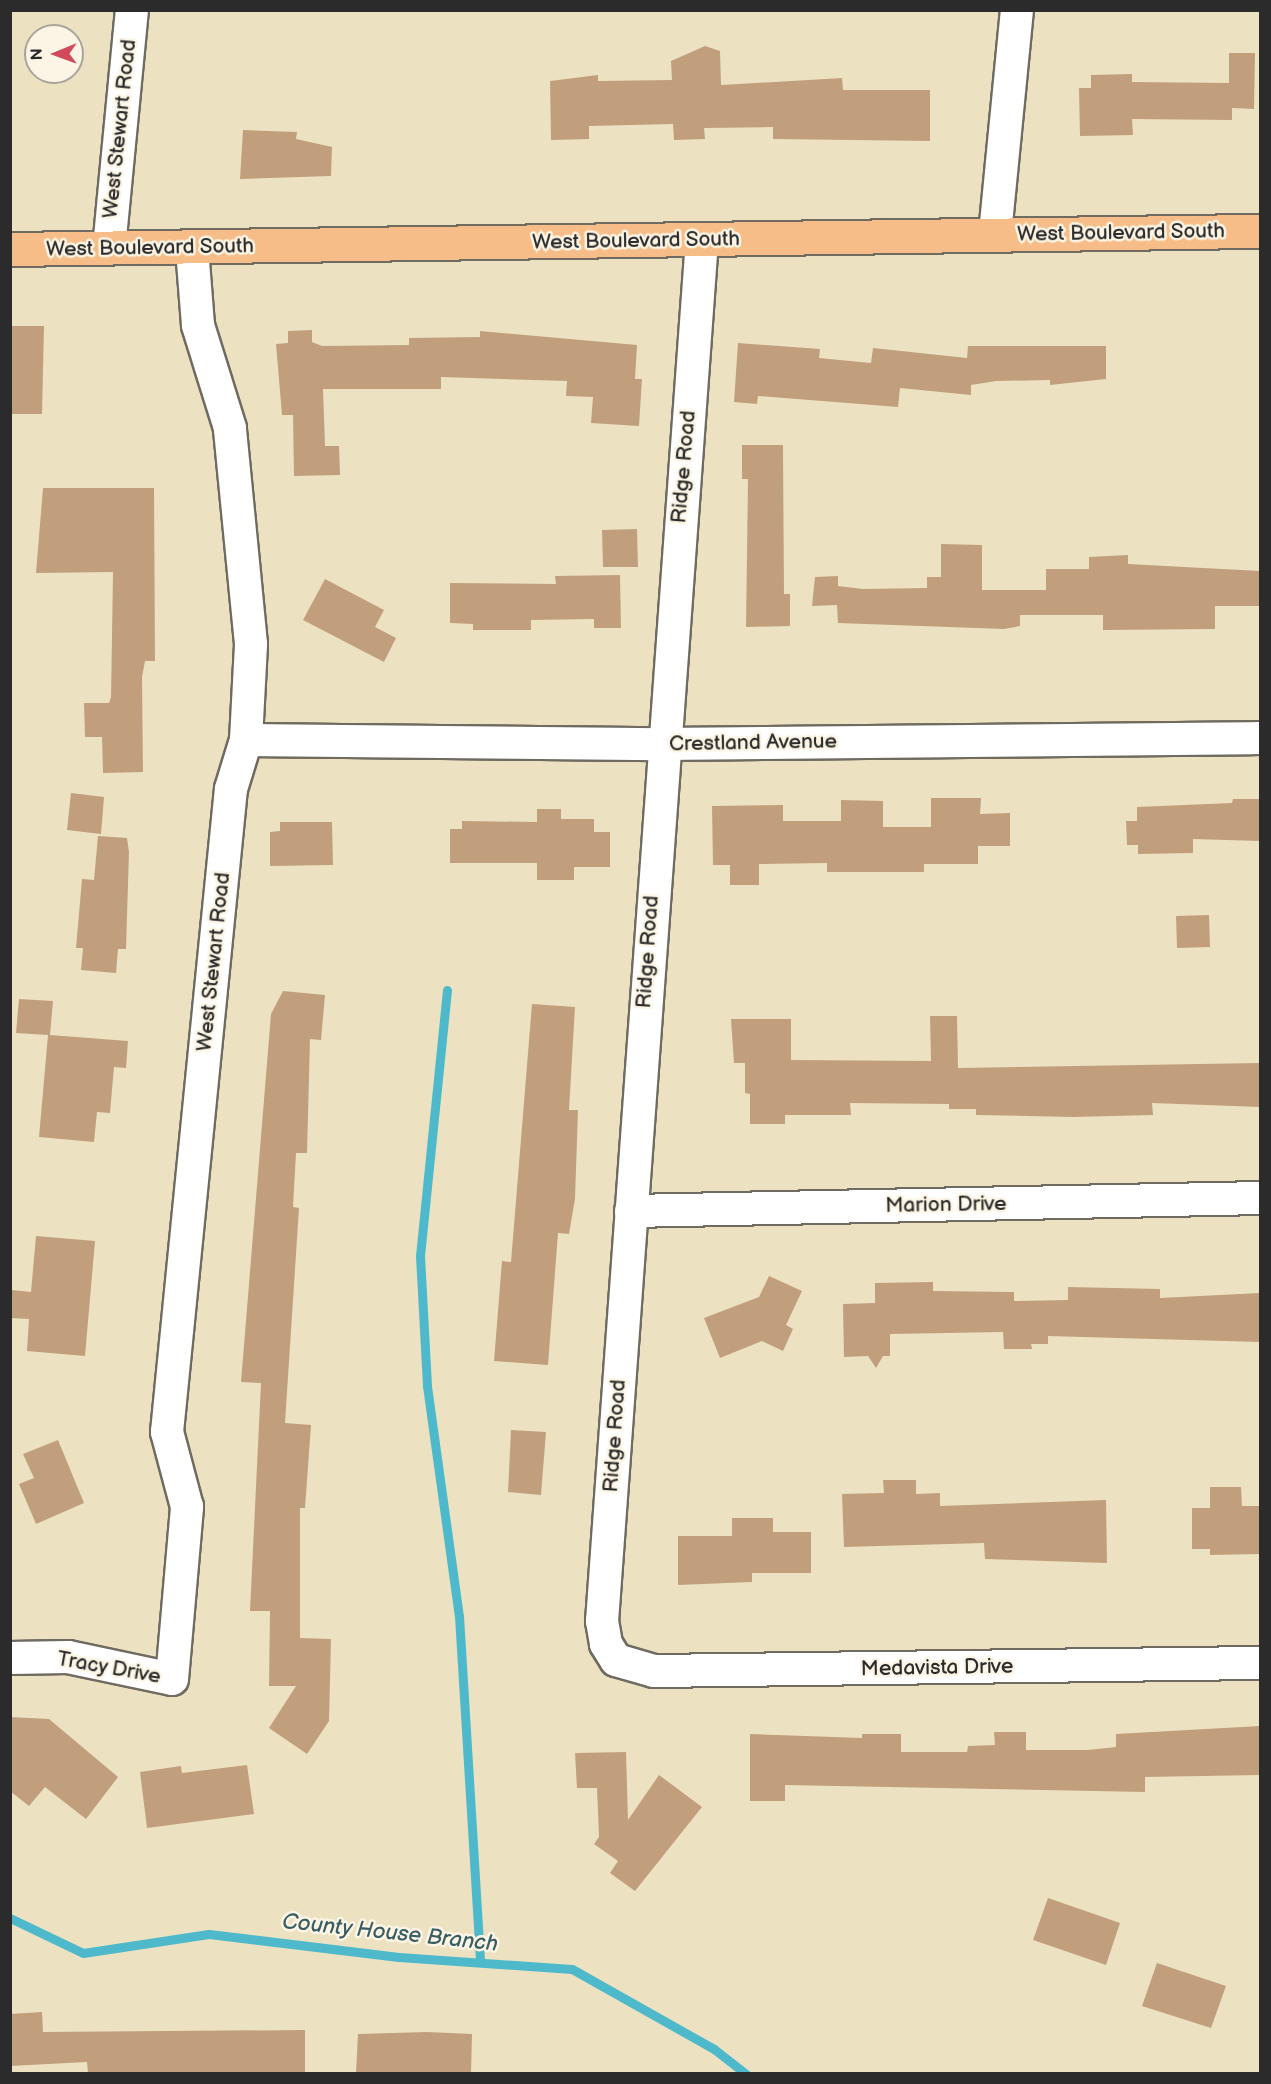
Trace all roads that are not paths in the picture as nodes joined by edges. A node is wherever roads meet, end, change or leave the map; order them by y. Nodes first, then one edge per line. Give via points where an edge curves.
1 (132, 10) edge
2 (1017, 10) edge
3 (1260, 231) edge
4 (995, 234) junction
5 (702, 240) junction
6 (109, 248) junction
7 (192, 248) junction
8 (10, 249) edge
9 (1260, 738) edge
10 (246, 740) junction
11 (662, 744) junction
12 (1260, 1198) edge
13 (631, 1211) junction
14 (10, 1658) edge
15 (616, 1660) joint
16 (1260, 1663) edge
17 (172, 1680) joint

1 - 6 street, West Stewart Road
2 - 4 street
3 - 4 main road, West Boulevard South
4 - 5 main road, West Boulevard South
5 - 7 main road, West Boulevard South
5 - 11 street, Ridge Road
6 - 7 main road, West Boulevard South
6 - 8 main road, West Boulevard South
7 - 10 street, West Stewart Road via 198,325 230,428 244,535 251,644
9 - 11 street, Crestland Avenue
10 - 11 street, Crestland Avenue
10 - 17 street, West Stewart Road via 231,789 167,1432 187,1507
11 - 13 street, Ridge Road
12 - 13 street, Marion Drive
13 - 15 street, Ridge Road via 602,1621 606,1644
14 - 17 street, Tracy Drive via 68,1657
15 - 16 street, Medavista Drive via 654,1671

